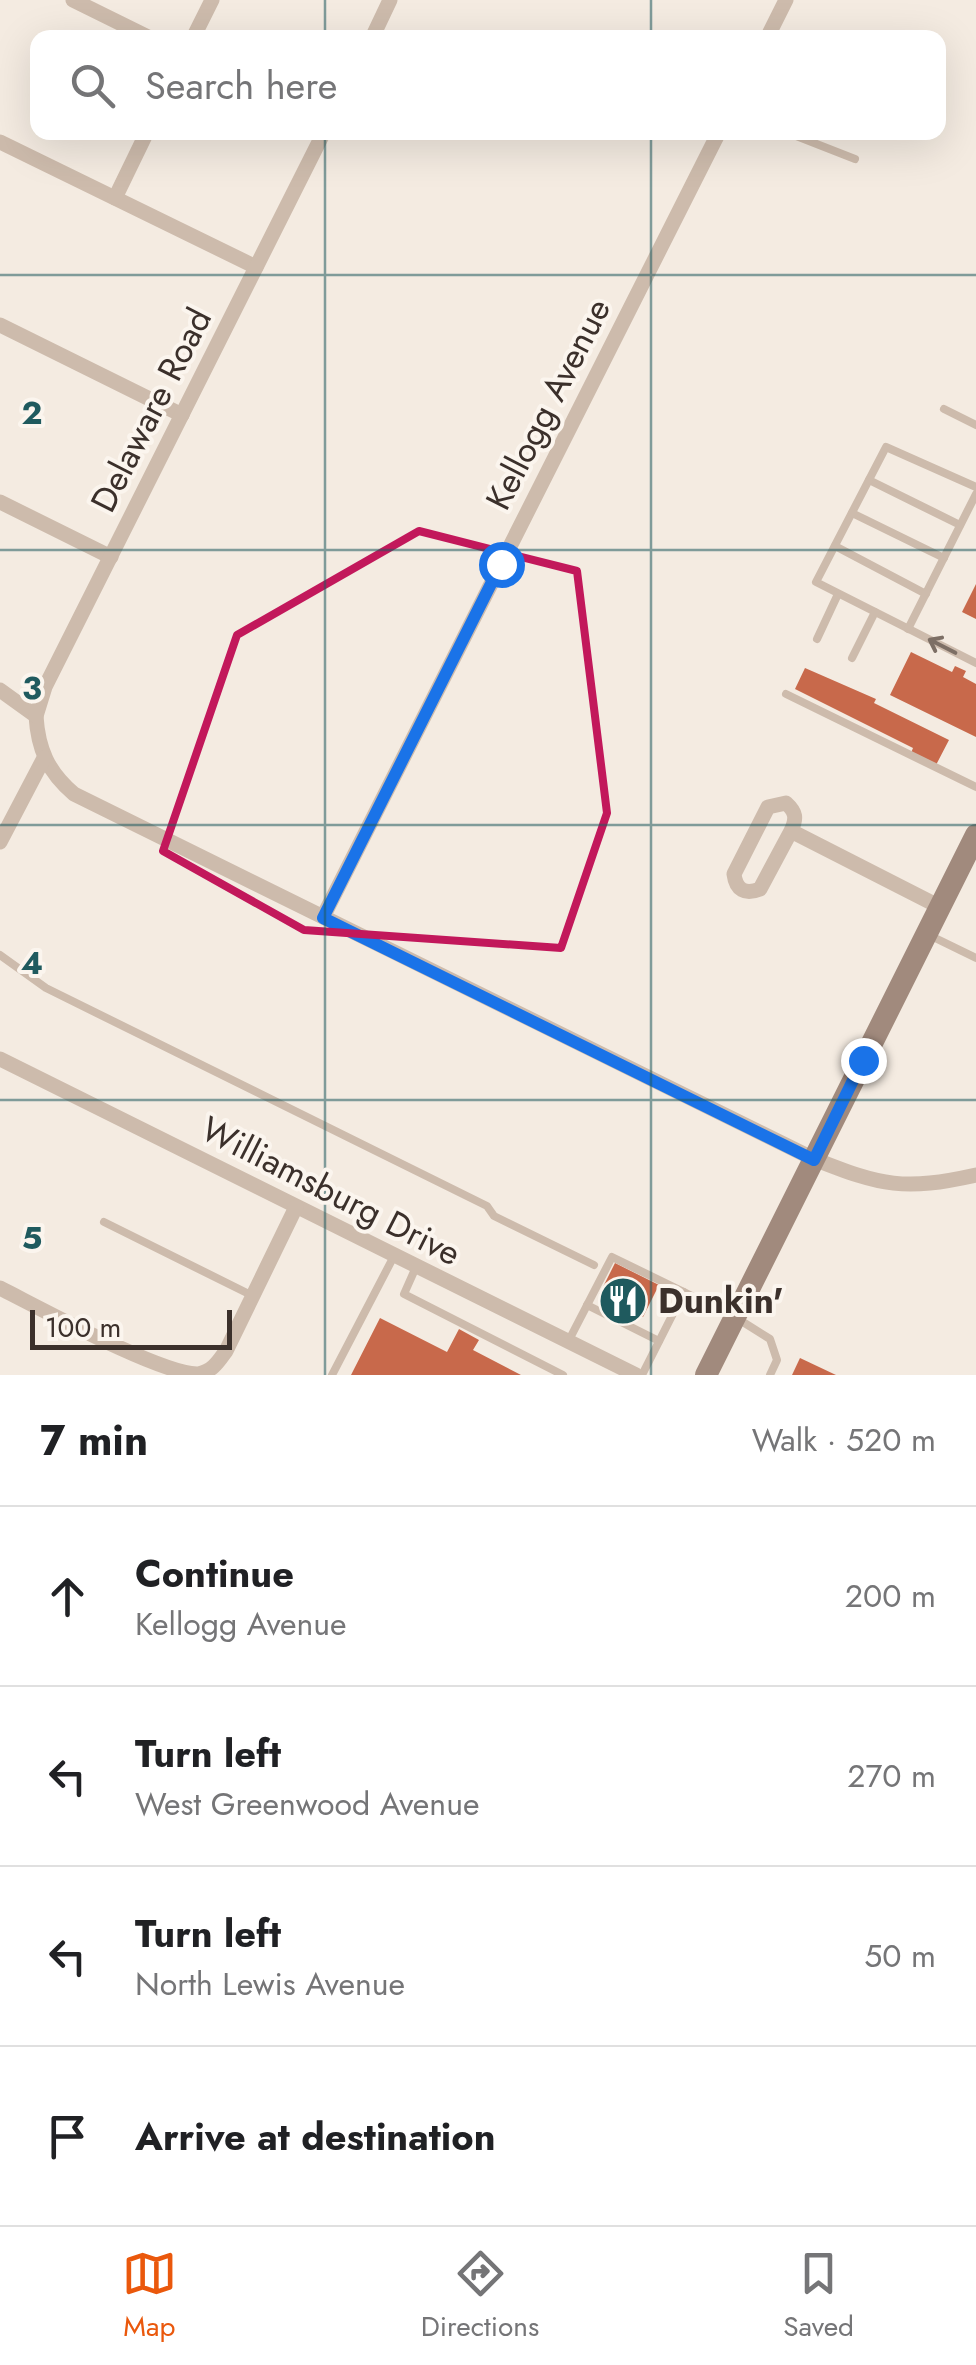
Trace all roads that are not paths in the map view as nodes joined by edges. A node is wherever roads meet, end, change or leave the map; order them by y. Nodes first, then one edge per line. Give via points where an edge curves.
1 (73, 0) edge
2 (212, 0) edge
3 (390, 0) edge
4 (786, 0) edge
5 (134, 30) edge
6 (198, 30) edge
7 (376, 30) edge
8 (771, 30) edge
9 (143, 140) edge
10 (320, 140) edge
11 (715, 140) edge
12 (806, 140) edge
13 (0, 142) edge
14 (855, 160) dead end
15 (115, 198) junction
16 (256, 267) junction
17 (0, 325) edge
18 (944, 409) dead end
19 (182, 415) junction
20 (976, 425) edge
21 (869, 480) junction
22 (976, 490) edge
23 (0, 502) edge
24 (852, 513) junction
25 (960, 524) junction
26 (835, 546) junction
27 (111, 557) junction
28 (944, 558) junction
29 (838, 594) junction
30 (926, 594) junction
31 (875, 612) junction
32 (908, 629) junction
33 (817, 639) dead end
34 (852, 658) dead end
35 (976, 663) edge
36 (0, 690) edge
37 (786, 694) dead end
38 (36, 716) junction
39 (44, 758) junction
40 (976, 787) edge
41 (791, 831) junction
42 (976, 835) edge
43 (0, 842) edge
44 (940, 907) junction
45 (323, 918) junction
46 (926, 934) junction
47 (0, 955) edge
48 (976, 958) edge
49 (0, 1059) edge
50 (814, 1160) junction
51 (976, 1174) edge
52 (296, 1207) junction
53 (104, 1222) dead end
54 (394, 1256) junction
55 (594, 1265) dead end
56 (416, 1267) junction
57 (0, 1288) edge
58 (684, 1292) junction
59 (253, 1296) junction
60 (587, 1305) junction
61 (735, 1317) junction
62 (659, 1341) junction
63 (568, 1342) junction
64 (332, 1375) edge
65 (563, 1375) edge
66 (639, 1375) edge
67 (706, 1375) edge
68 (770, 1375) edge

1 - 5 street
2 - 6 street
3 - 7 street
4 - 8 street
9 - 15 street
10 - 16 street, Delaware Road
11 - 45 street, Kellogg Avenue
12 - 14 lane
13 - 15 street
15 - 16 street
16 - 19 street, Delaware Road
17 - 19 street
18 - 20 lane
19 - 27 street, Delaware Road
21 - 22 lane via 886,447
21 - 24 lane
21 - 25 lane
22 - 25 lane
23 - 27 street
24 - 26 lane
24 - 28 lane
25 - 28 lane
26 - 29 lane via 816,582
26 - 30 lane
27 - 38 street, Delaware Road
28 - 30 lane
29 - 31 lane
29 - 33 lane
30 - 32 lane
31 - 32 lane
31 - 34 lane
35 -> 32 lane
36 - 38 street
37 - 40 lane
38 - 39 street
39 - 43 street
39 - 45 street via 74,794
41 - 41 street via 760,889 742,891 734,874 768,807 786,802 794,810
41 - 44 street
42 - 44 main road
44 - 46 main road
45 - 50 street
46 - 48 lane
46 - 50 main road
47 - 55 lane via 46,988
49 - 52 street, Williamsburg Drive
50 - 51 street via 880,1183 921,1186
50 - 61 main road
52 - 54 street, Williamsburg Drive
52 - 59 street
53 - 59 lane
54 - 56 street, Williamsburg Drive
54 - 64 lane
56 - 63 street, Williamsburg Drive
56 - 65 lane via 404,1294
57 - 59 street via 163,1370 184,1374 213,1369
58 - 60 lane via 612,1257
58 - 61 lane
58 - 62 lane
60 - 62 lane
60 - 63 lane
61 - 67 main road
61 - 68 lane via 770,1339 777,1360
62 - 66 lane
63 - 66 street, Williamsburg Drive

